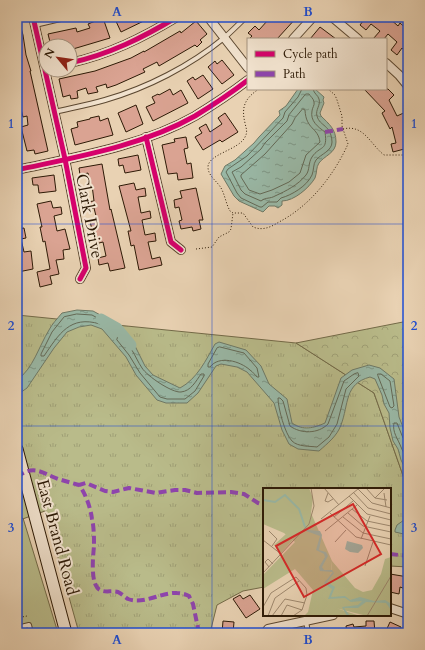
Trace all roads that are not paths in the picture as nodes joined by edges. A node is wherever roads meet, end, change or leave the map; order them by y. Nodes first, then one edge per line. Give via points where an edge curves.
1 (69, 17) edge
2 (177, 17) edge
3 (208, 17) edge
4 (246, 17) edge
5 (313, 17) edge
6 (332, 17) edge
7 (34, 21) edge
8 (38, 38) edge
9 (224, 38) junction
10 (294, 38) edge
11 (357, 38) edge
12 (78, 61) edge
13 (387, 64) edge
14 (247, 67) edge
15 (47, 78) edge
16 (247, 81) edge
17 (408, 86) edge
18 (53, 112) junction
19 (146, 137) junction
20 (17, 154) edge
21 (64, 159) junction
22 (19, 170) edge
23 (181, 250) dead end
24 (80, 279) dead end
25 (17, 449) edge
26 (391, 608) edge
27 (408, 614) edge
28 (328, 616) edge
29 (306, 621) junction
30 (17, 628) edge
31 (31, 633) edge
32 (66, 633) edge
33 (265, 633) edge
34 (308, 633) edge

1 - 7 lane
2 - 12 street via 150,34 120,48
3 - 9 street
4 - 9 lane
5 - 10 street
6 - 11 street
7 - 8 street, Clark Drive
9 - 14 street
9 - 18 lane via 184,65 143,86 107,100
13 - 17 street
15 - 18 street, Clark Drive
16 - 19 street via 194,117
18 - 21 street, Clark Drive
19 - 21 street via 114,149
19 - 23 street via 171,242
20 - 22 lane
21 - 22 street
21 - 24 street, Clark Drive via 86,268
25 - 32 main road, East Brand Road
26 - 27 street
28 - 29 street
29 - 33 street via 268,629
29 - 34 lane
30 - 31 lane via 29,625

